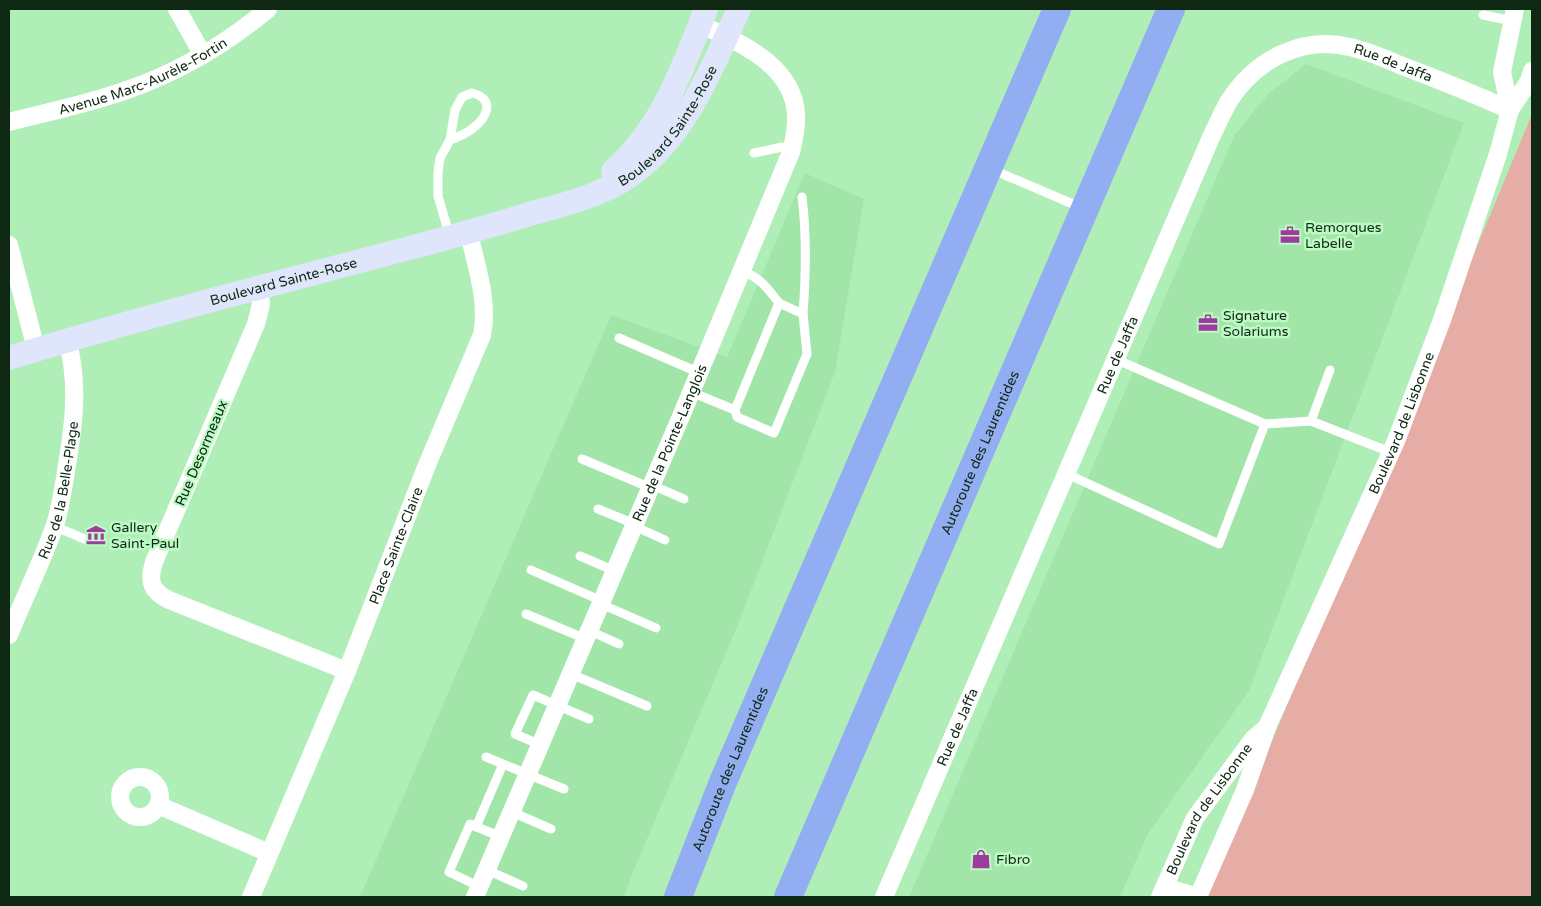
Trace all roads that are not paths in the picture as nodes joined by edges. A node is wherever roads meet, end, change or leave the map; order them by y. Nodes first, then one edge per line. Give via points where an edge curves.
1 (177, 9) edge
2 (268, 9) edge
3 (739, 9) edge
4 (1057, 9) edge
5 (1171, 9) edge
6 (1483, 15) dead end
7 (1514, 15) edge
8 (703, 16) edge
9 (726, 36) junction
10 (203, 55) junction
11 (1532, 71) edge
12 (1510, 110) junction
13 (9, 122) edge
14 (450, 140) junction
15 (792, 148) junction
16 (754, 153) dead end
17 (988, 168) junction
18 (802, 197) dead end
19 (559, 205) junction
20 (1085, 209) junction
21 (460, 235) junction
22 (9, 245) edge
23 (742, 271) junction
24 (259, 287) junction
25 (780, 303) junction
26 (803, 314) junction
27 (619, 338) dead end
28 (67, 340) junction
29 (36, 349) junction
30 (9, 358) edge
31 (1115, 360) junction
32 (1330, 370) dead end
33 (700, 372) junction
34 (691, 392) junction
35 (735, 410) junction
36 (1311, 421) junction
37 (1265, 424) junction
38 (1390, 452) junction
39 (582, 459) dead end
40 (1067, 474) junction
41 (651, 486) junction
42 (684, 498) dead end
43 (598, 508) dead end
44 (635, 525) junction
45 (54, 526) junction
46 (665, 540) dead end
47 (89, 541) dead end
48 (580, 556) dead end
49 (531, 570) dead end
50 (615, 571) junction
51 (602, 603) junction
52 (526, 614) dead end
53 (656, 628) dead end
54 (9, 635) edge
55 (588, 635) junction
56 (619, 644) dead end
57 (348, 671) junction
58 (571, 674) junction
59 (558, 705) junction
60 (647, 706) dead end
61 (590, 719) dead end
62 (1267, 727) junction
63 (541, 745) junction
64 (486, 757) dead end
65 (503, 764) junction
66 (528, 774) junction
67 (564, 789) dead end
68 (158, 805) dead end
69 (512, 812) junction
70 (476, 827) junction
71 (551, 829) dead end
72 (501, 837) junction
73 (270, 853) junction
74 (487, 870) junction
75 (523, 886) dead end
76 (477, 892) edge
77 (1163, 892) edge
78 (251, 897) edge
79 (678, 897) edge
80 (788, 897) edge
81 (884, 897) edge
82 (1198, 897) edge

1 - 10 street
2 - 10 street, Avenue Marc-Aurèle-Fortin
3 - 9 street, Boulevard Sainte-Rose
4 - 17 highway, Autoroute des Laurentides
5 - 20 highway, Autoroute des Laurentides
6 - 7 lane
7 - 12 street, Boulevard de Lisbonne via 1502,72
8 - 9 street, Rue de la Pointe-Langlois
8 - 19 street, Boulevard Sainte-Rose via 666,104 640,144 594,187
9 - 15 street, Rue de la Pointe-Langlois via 775,68 790,89 796,113
9 - 19 street, Boulevard Sainte-Rose via 688,114 656,153 631,175 609,188
10 - 13 street, Avenue Marc-Aurèle-Fortin via 128,90
11 - 12 street, Boulevard de Lisbonne
12 - 31 street, Rue de Jaffa via 1349,47 1326,44 1301,47 1269,61 1247,78 1226,107
12 - 38 street, Boulevard de Lisbonne via 1442,320
14 - 14 lane via 482,119 487,105 483,97 472,93 462,97 454,110
14 - 21 lane via 440,158 437,186 441,207
15 - 16 lane
15 - 23 street, Rue de la Pointe-Langlois
17 - 20 lane
17 - 79 highway, Autoroute des Laurentides via 727,773
18 - 26 lane via 806,230
19 - 21 street, Boulevard Sainte-Rose
20 - 80 highway, Autoroute des Laurentides
21 - 24 street, Boulevard Sainte-Rose
21 - 57 street, Place Sainte-Claire via 482,292 482,335 427,465
22 - 29 street
23 - 25 lane via 756,277
23 - 33 street, Rue de la Pointe-Langlois
24 - 28 street, Boulevard Sainte-Rose
24 - 57 street, Rue Desormeaux via 261,304 256,324 154,562 150,581 156,592 169,600
25 - 26 lane
25 - 35 lane
26 - 35 lane via 808,354 774,433 737,417
27 - 33 lane
28 - 29 street, Boulevard Sainte-Rose
28 - 45 street, Rue de la Belle-Plage via 73,370 74,401 64,490
29 - 30 street, Boulevard Sainte-Rose
31 - 37 lane
31 - 40 street, Rue de Jaffa
32 - 36 lane
33 - 34 street, Rue de la Pointe-Langlois
34 - 35 lane
34 - 41 street, Rue de la Pointe-Langlois
36 - 37 lane
36 - 38 lane
37 - 40 lane via 1219,544
38 - 62 street, Boulevard de Lisbonne
39 - 41 lane
40 - 81 street, Rue de Jaffa
41 - 42 lane
41 - 44 street, Rue de la Pointe-Langlois
43 - 44 lane
44 - 46 lane
44 - 50 street, Rue de la Pointe-Langlois
45 - 47 lane
45 - 54 street, Rue de la Belle-Plage
48 - 50 lane
49 - 51 lane
50 - 51 street, Rue de la Pointe-Langlois
51 - 53 lane
51 - 55 street, Rue de la Pointe-Langlois
52 - 55 lane
55 - 56 lane
55 - 58 street, Rue de la Pointe-Langlois
57 - 73 street, Place Sainte-Claire
58 - 59 street, Rue de la Pointe-Langlois
58 - 60 lane
59 - 61 lane
59 - 63 street, Rue de la Pointe-Langlois
59 - 63 lane via 533,695 515,734
62 - 77 street, Boulevard de Lisbonne via 1253,739 1195,818
62 - 82 street, Boulevard de Lisbonne via 1245,790
63 - 66 street, Rue de la Pointe-Langlois
64 - 65 lane
65 - 66 lane
65 - 70 lane
66 - 67 lane
66 - 69 street, Rue de la Pointe-Langlois
68 - 73 street
69 - 71 lane
69 - 72 street, Rue de la Pointe-Langlois
70 - 72 lane
70 - 76 lane via 470,824 449,872
72 - 74 street, Rue de la Pointe-Langlois
73 - 78 street, Place Sainte-Claire
74 - 75 lane
74 - 76 street, Rue de la Pointe-Langlois
77 - 82 street

